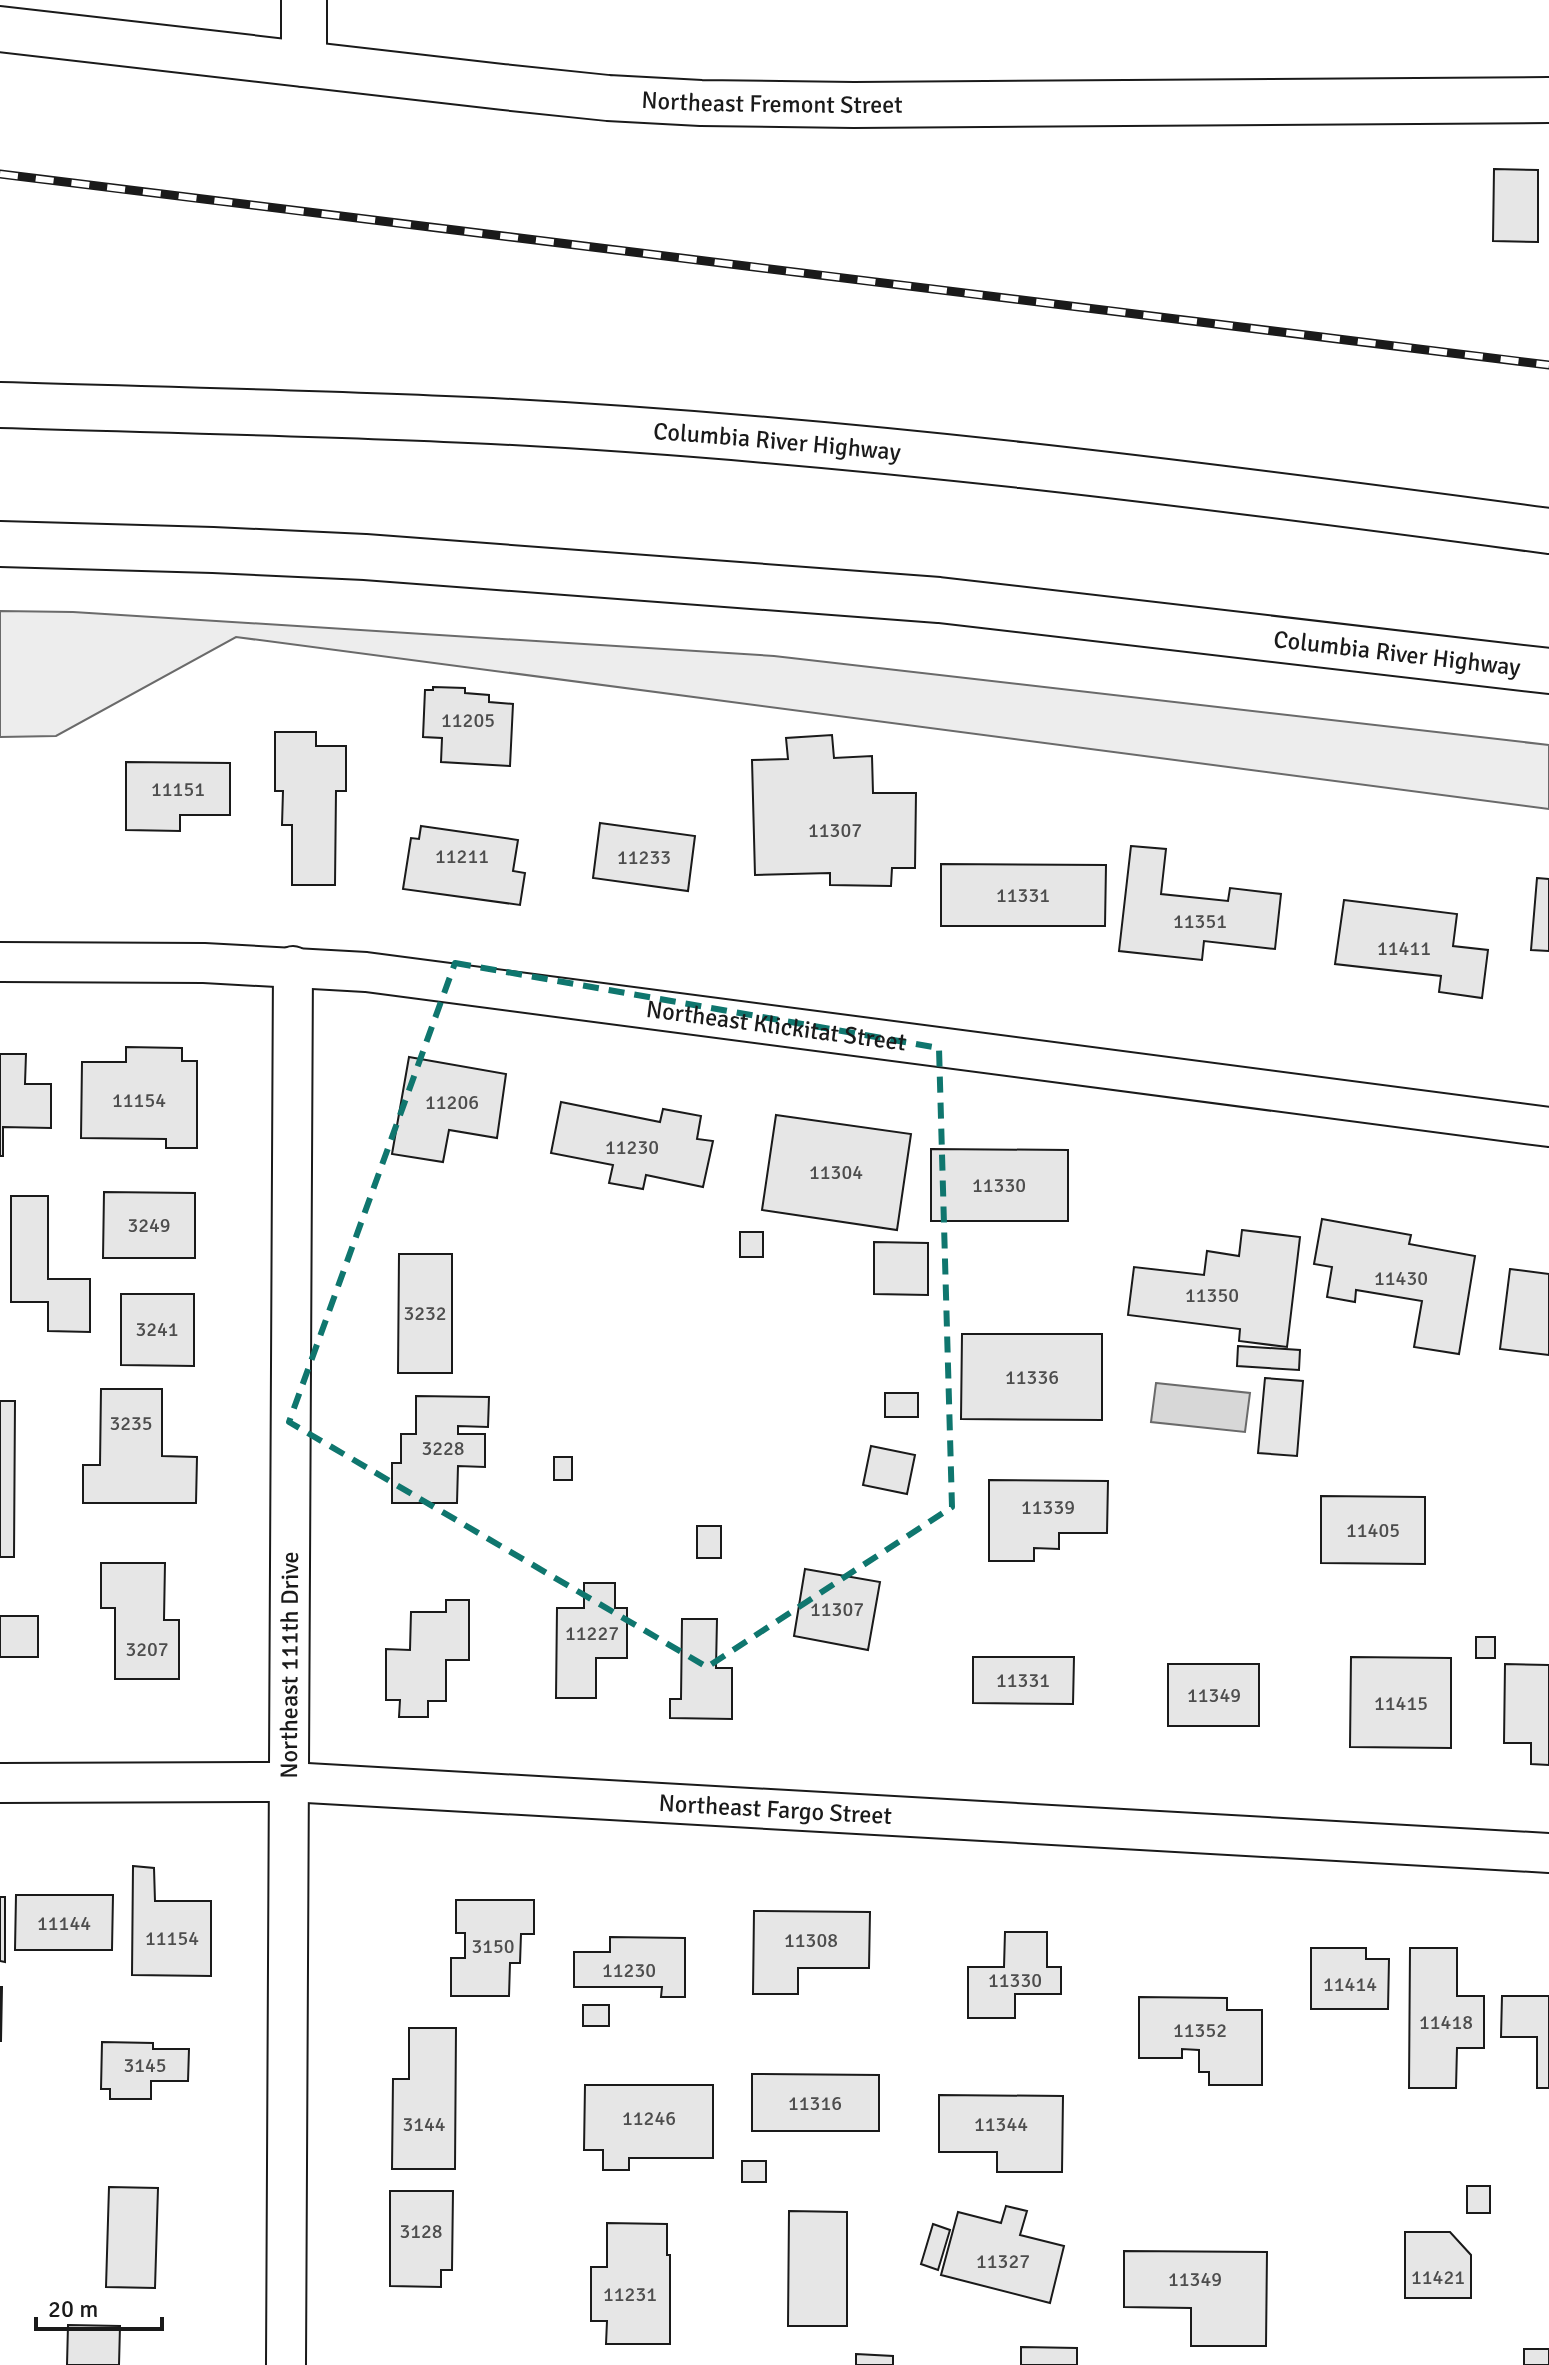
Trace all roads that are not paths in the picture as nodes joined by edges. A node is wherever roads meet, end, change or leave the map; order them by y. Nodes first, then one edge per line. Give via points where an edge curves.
1 (304, 0) edge
2 (0, 29) edge
3 (304, 64) junction
4 (1549, 100) edge
5 (0, 405) edge
6 (1549, 531) edge
7 (0, 544) edge
8 (1549, 671) edge
9 (0, 962) edge
10 (293, 966) junction
11 (1549, 1127) edge
12 (289, 1782) junction
13 (0, 1783) edge
14 (1549, 1853) edge
15 (286, 2365) edge

1 - 3 main road
2 - 3 main road, Northeast Fremont Street
3 - 4 main road, Northeast Fremont Street via 608,98 769,105
5 - 6 main road, Columbia River Highway via 492,421 793,443 1100,472
7 - 8 main road, Columbia River Highway via 365,557 939,600
9 - 10 street, Northeast Klickitat Street
10 - 11 street, Northeast Klickitat Street
10 - 12 street, Northeast 111th Drive
12 - 13 street, Northeast Fargo Street
12 - 14 street, Northeast Fargo Street
12 - 15 street, Northeast 111th Drive

